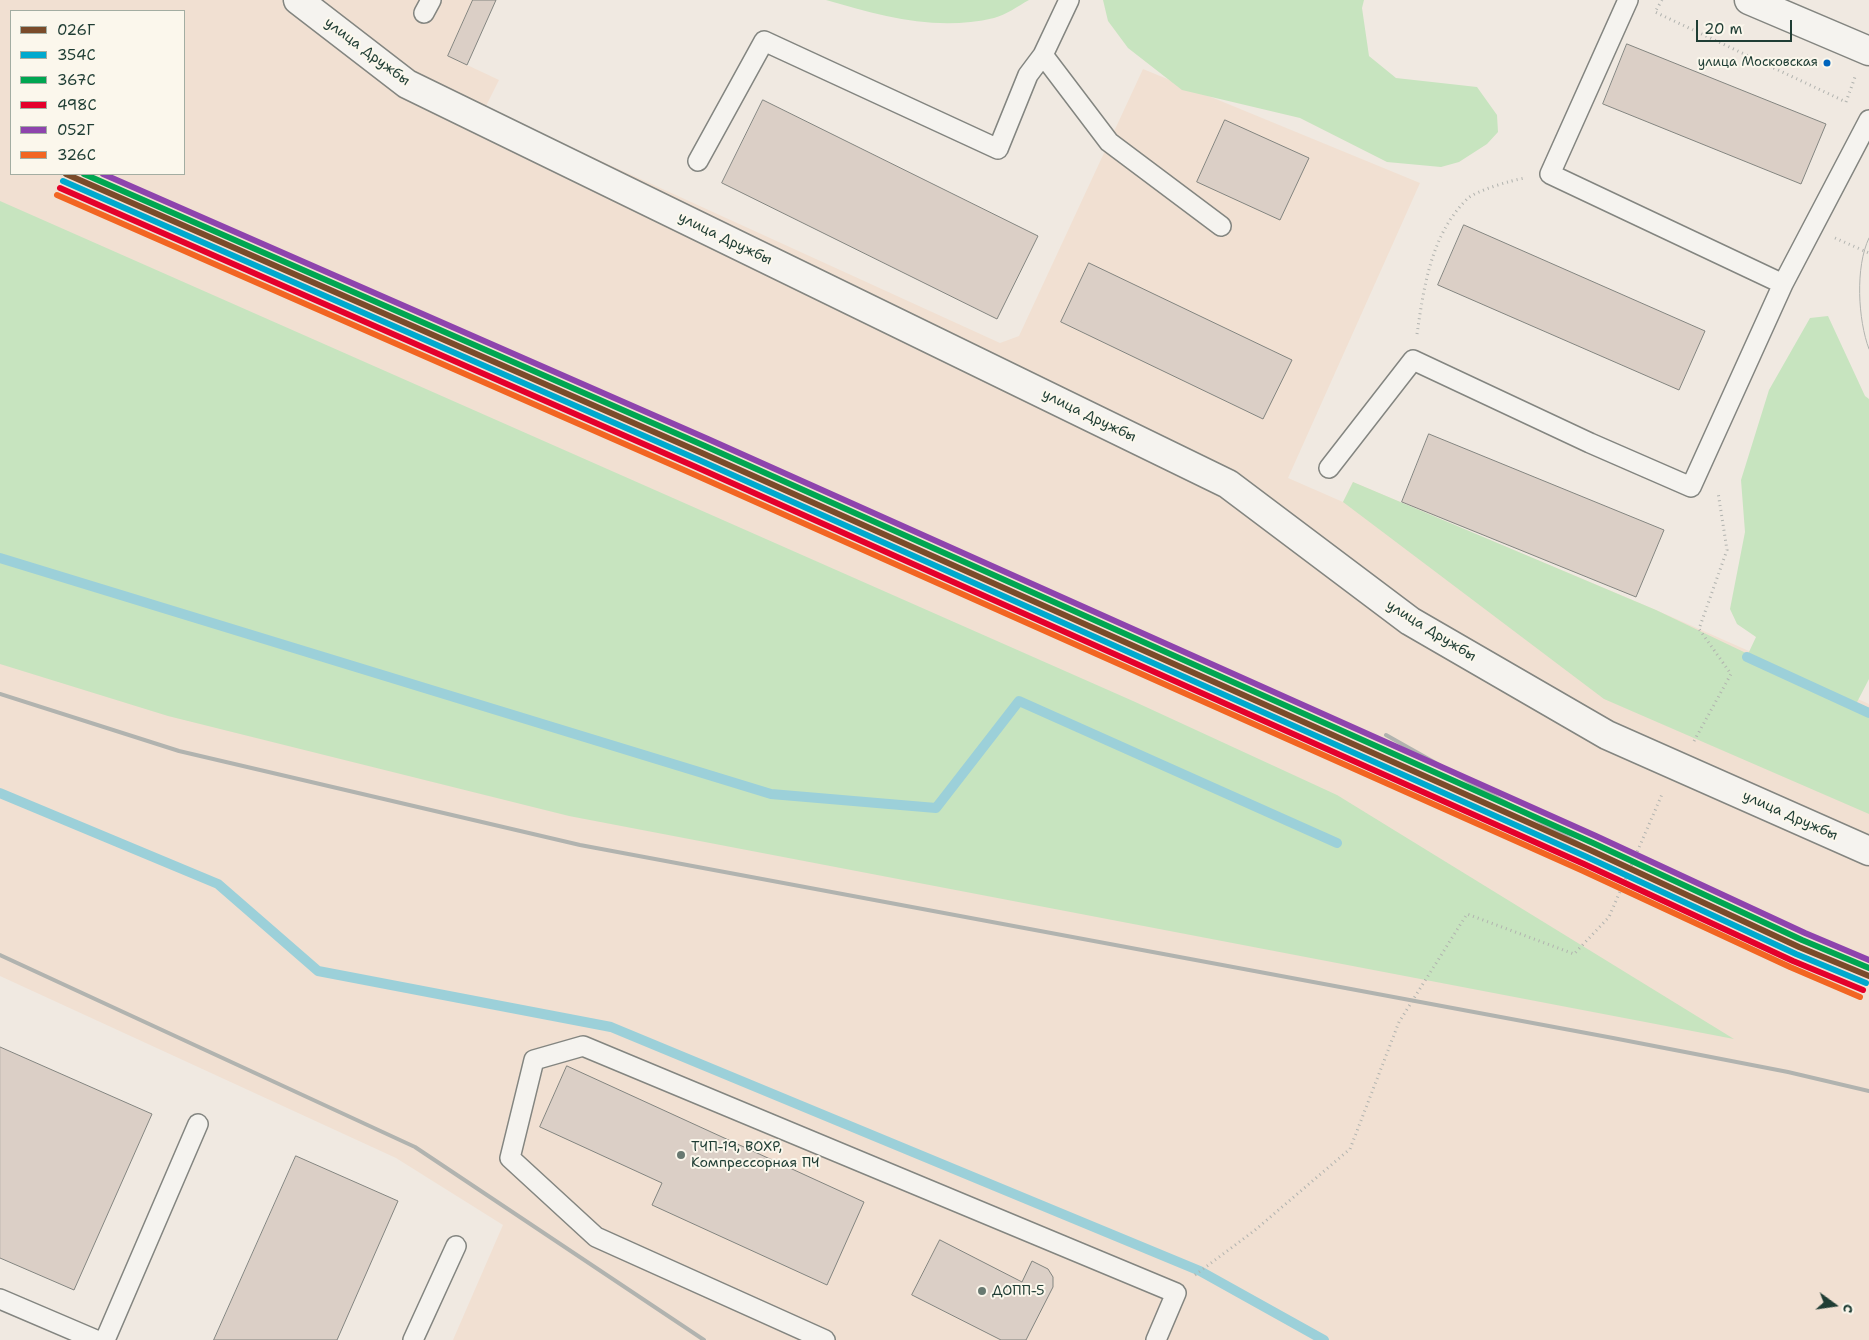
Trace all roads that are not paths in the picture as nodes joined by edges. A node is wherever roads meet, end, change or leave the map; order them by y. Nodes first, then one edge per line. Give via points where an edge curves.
1 (298, 0) edge
2 (1069, 0) edge
3 (1628, 0) edge
4 (1749, 0) edge
5 (1869, 51) edge
6 (1043, 55) junction
7 (1869, 120) edge
8 (698, 161) dead end
9 (1221, 226) dead end
10 (1783, 284) junction
11 (1329, 468) dead end
12 (1869, 851) edge
13 (198, 1124) dead end
14 (456, 1246) dead end
15 (0, 1299) edge
16 (96, 1340) edge
17 (105, 1340) edge
18 (414, 1340) edge
19 (825, 1340) edge
20 (1156, 1340) edge

1 - 12 street, улица Дружбы via 407,84 1228,484 1410,621 1607,735
2 - 6 lane
3 - 10 lane via 1550,174
4 - 5 street
6 - 8 lane via 1028,75 998,149 764,41
6 - 9 lane via 1109,142
7 - 10 lane
10 - 11 lane via 1691,487 1413,360
13 - 17 lane
14 - 18 lane
15 - 16 lane
19 - 20 lane via 596,1236 510,1158 534,1060 583,1046 1176,1293

